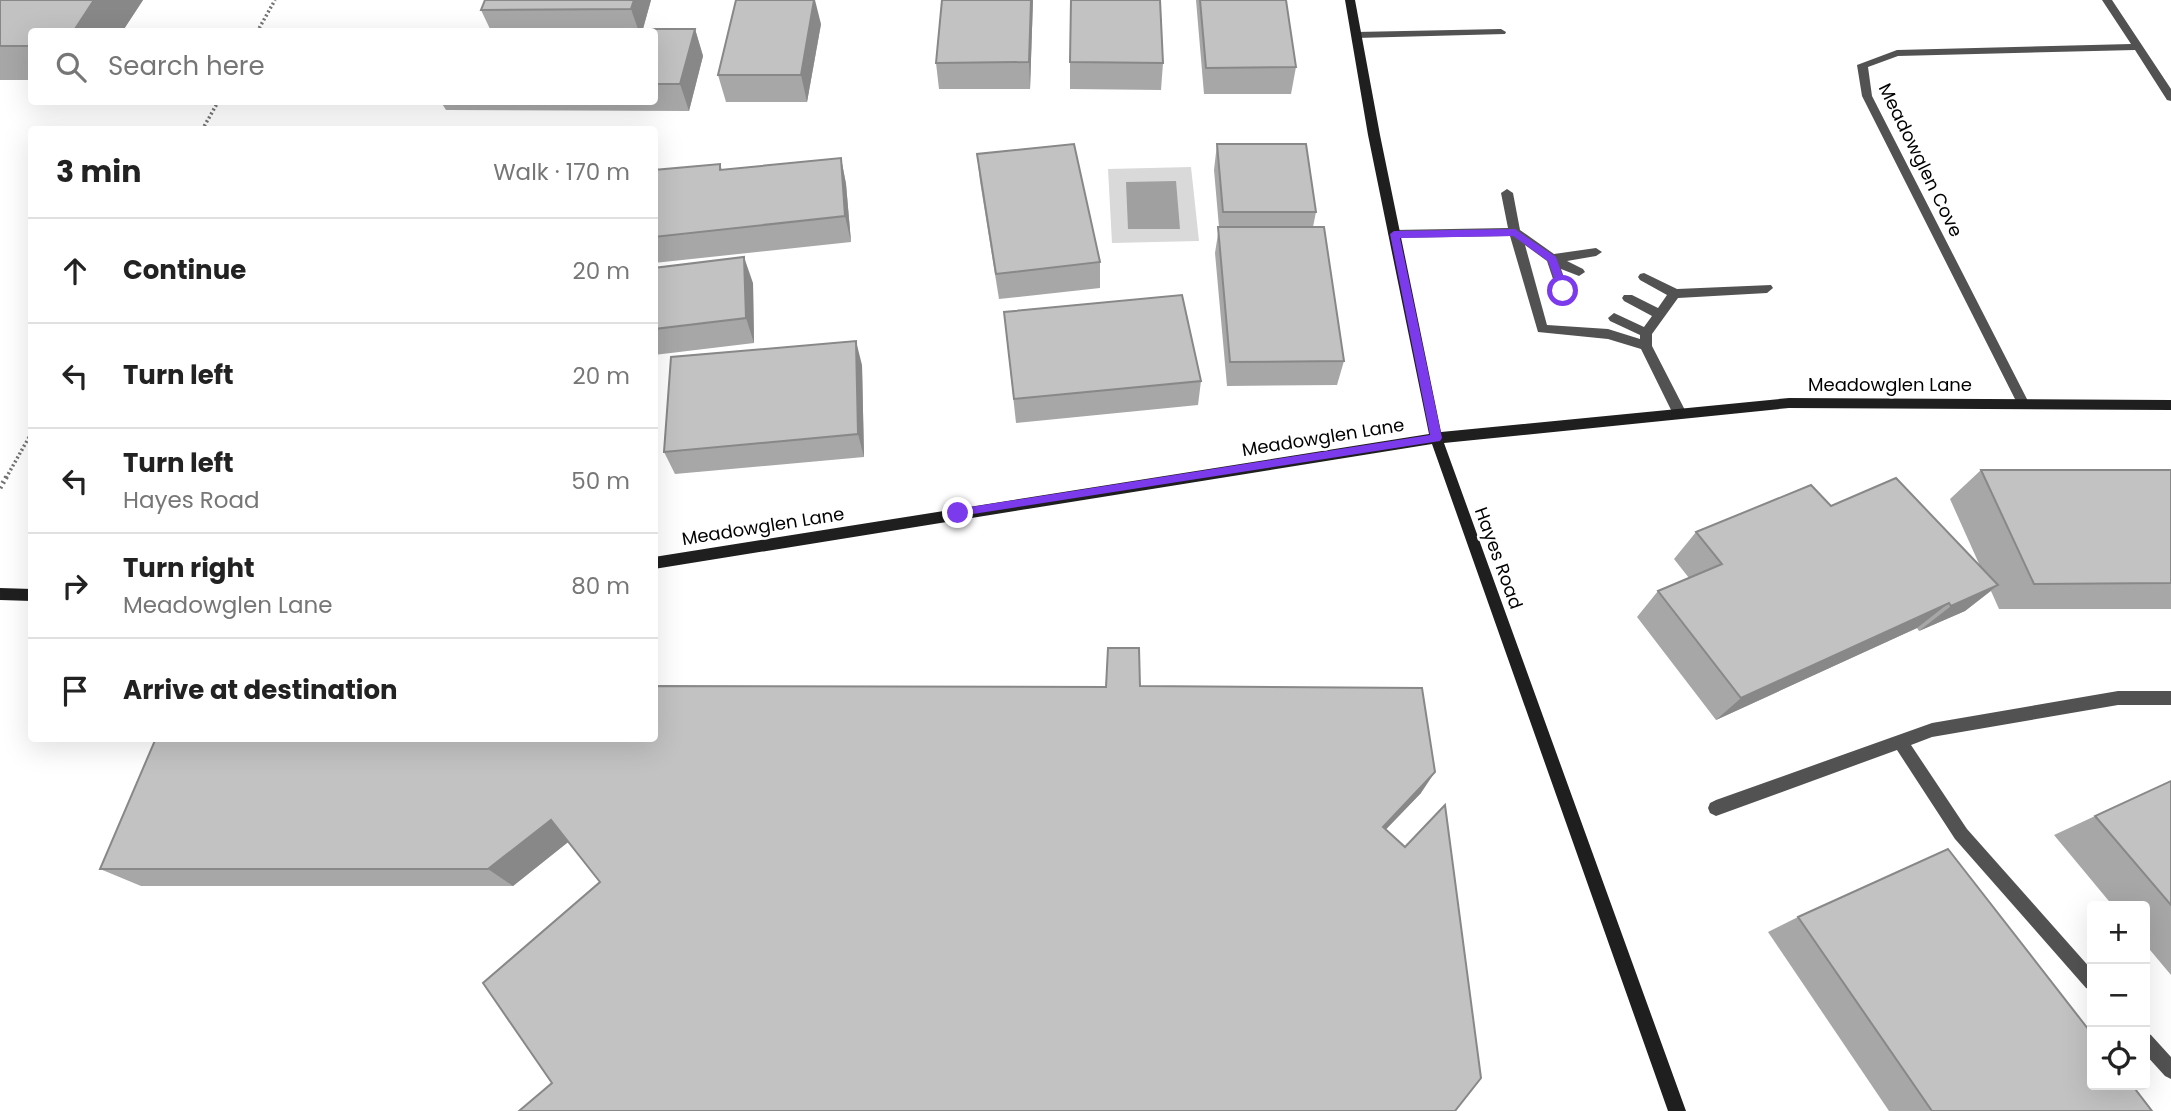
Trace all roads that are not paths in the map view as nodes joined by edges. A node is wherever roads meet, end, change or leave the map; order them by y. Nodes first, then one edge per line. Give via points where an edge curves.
1 (1350, 0) edge
2 (2107, 0) edge
3 (1501, 32) dead end
4 (1356, 35) junction
5 (2138, 47) junction
6 (2171, 97) edge
7 (1507, 193) dead end
8 (1515, 232) junction
9 (1394, 234) junction
10 (1595, 252) dead end
11 (1552, 260) junction
12 (1579, 272) dead end
13 (1644, 277) dead end
14 (1767, 288) dead end
15 (1563, 291) dead end
16 (1675, 294) junction
17 (1628, 298) dead end
18 (1659, 314) junction
19 (1614, 318) dead end
20 (1646, 340) junction
21 (2023, 403) junction
22 (2171, 405) edge
23 (1680, 414) junction
24 (1436, 438) junction
25 (658, 561) edge
26 (0, 594) edge
27 (28, 595) edge
28 (2171, 698) edge
29 (1900, 741) junction
30 (1716, 808) dead end
31 (2087, 976) edge
32 (2150, 1047) edge
33 (2171, 1070) edge
34 (1676, 1111) edge

1 - 4 street, Hayes Road
2 - 5 street
3 - 4 street
4 - 9 street, Hayes Road
5 - 6 street
5 - 21 street, Meadowglen Cove via 1897,53 1862,65 1867,96
7 - 8 street
8 - 9 street
8 - 11 street
8 - 20 street via 1542,329
9 - 24 street, Hayes Road
10 - 11 street
11 - 12 street
11 - 15 street
13 - 16 street
14 - 16 street
16 - 18 street
17 - 18 street
18 - 20 street
19 - 20 street
20 - 23 street
21 - 22 street, Meadowglen Lane
21 - 23 street, Meadowglen Lane via 1789,403
23 - 24 street, Meadowglen Lane
24 - 25 street, Meadowglen Lane
24 - 34 street, Hayes Road
26 - 27 street
28 - 29 street via 2105,701 1932,730
29 - 30 street
29 - 31 street via 1961,835
32 - 33 street

